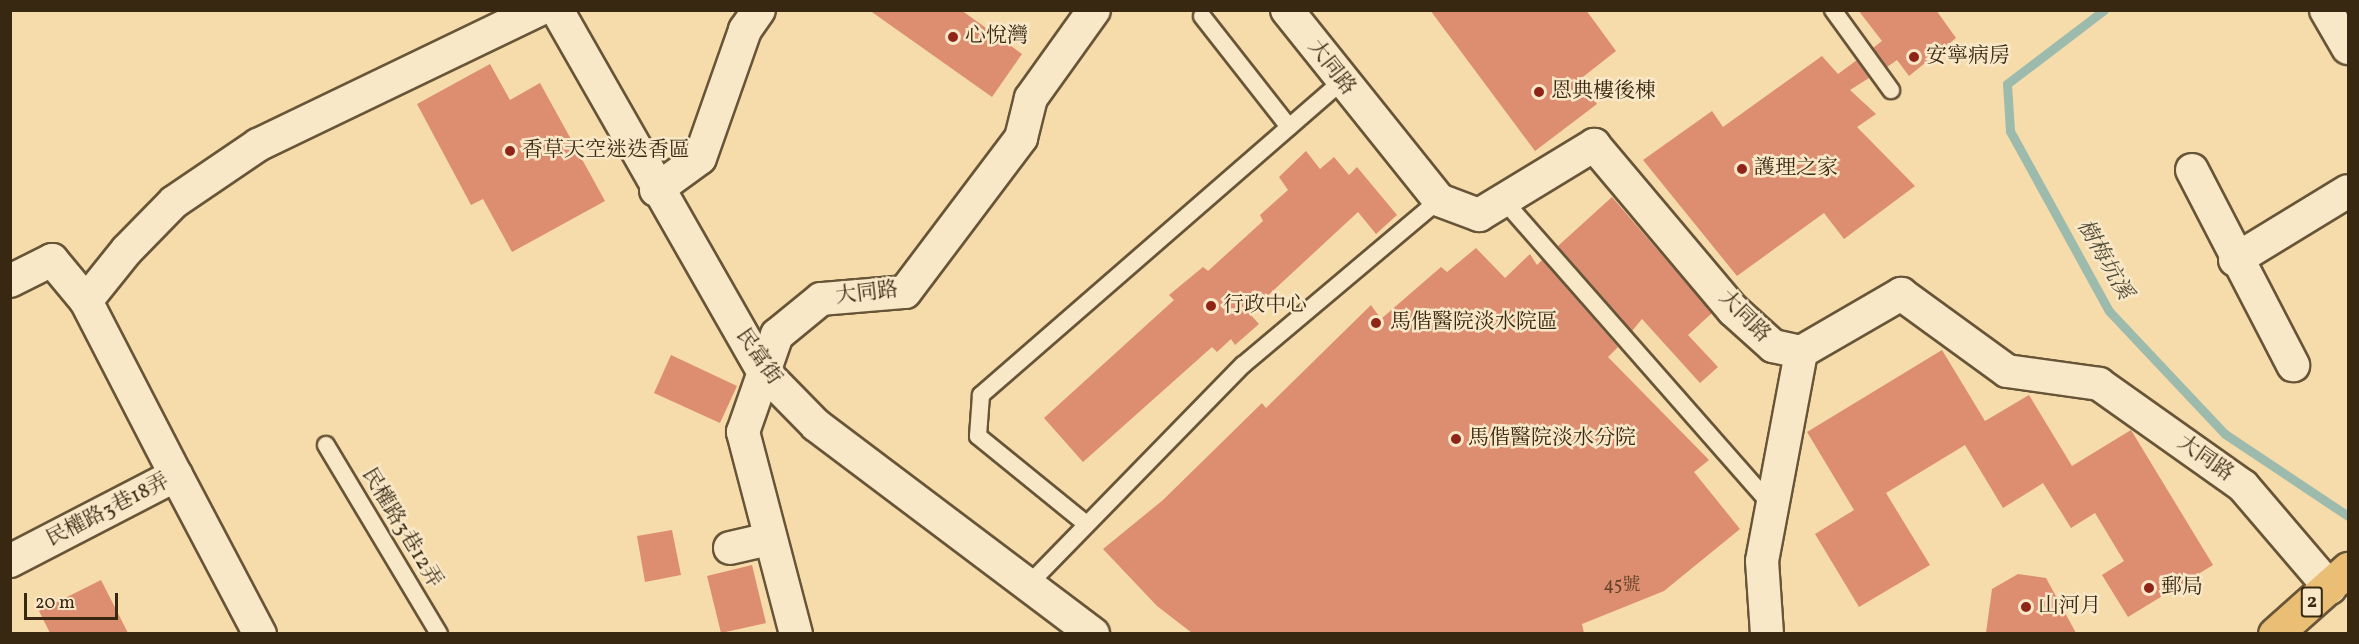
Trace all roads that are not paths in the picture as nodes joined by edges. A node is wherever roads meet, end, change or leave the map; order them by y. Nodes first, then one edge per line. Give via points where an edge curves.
1 (538, 10) edge
2 (557, 10) edge
3 (759, 10) edge
4 (1094, 10) edge
5 (1287, 10) edge
6 (1833, 10) edge
7 (2326, 10) edge
8 (1202, 16) dead end
9 (2349, 48) edge
10 (1341, 82) junction
11 (1891, 90) dead end
12 (1288, 127) junction
13 (2192, 170) dead end
14 (656, 190) junction
15 (2349, 191) edge
16 (1439, 200) junction
17 (1506, 203) junction
18 (2235, 260) junction
19 (10, 281) edge
20 (86, 302) junction
21 (1801, 352) junction
22 (2293, 365) dead end
23 (763, 371) junction
24 (326, 446) dead end
25 (176, 475) junction
26 (1771, 505) junction
27 (1085, 523) junction
28 (768, 538) junction
29 (730, 549) dead end
30 (10, 561) edge
31 (2339, 579) edge
32 (1028, 586) junction
33 (260, 633) edge
34 (439, 633) edge
35 (796, 633) edge
36 (1093, 633) edge
37 (1767, 633) edge
38 (2275, 633) edge

1 - 20 street via 258,145 174,202
2 - 14 street, 民富街
3 - 14 street via 745,30 700,158
4 - 23 street, 大同路 via 1031,98 1021,138 905,292 821,299 777,335
5 - 10 street, 大同路
6 - 11 lane
7 - 9 street
8 - 12 lane
10 - 12 lane
10 - 16 street, 大同路
12 - 27 lane via 981,395 978,436
13 - 18 street
14 - 23 street, 民富街
15 - 18 street
16 - 17 street, 大同路 via 1479,215
16 - 27 lane via 1243,365
17 - 21 street, 大同路 via 1594,145 1733,310 1773,346
17 - 26 lane
18 - 22 street
19 - 20 street via 52,260
20 - 25 street
21 - 26 street
21 - 31 street, 大同路 via 1901,294 2007,371 2100,384 2243,486
23 - 28 street, 大同路 via 743,432
23 - 32 street, 民富街 via 816,425
24 - 34 lane, 民權路3巷12弄
25 - 30 street, 民權路3巷18弄
25 - 33 street, 民權路3巷18弄
26 - 37 street via 1762,561
27 - 32 lane
28 - 29 street
28 - 35 street, 大同路
31 - 38 main road, 2
32 - 36 street, 民富街

